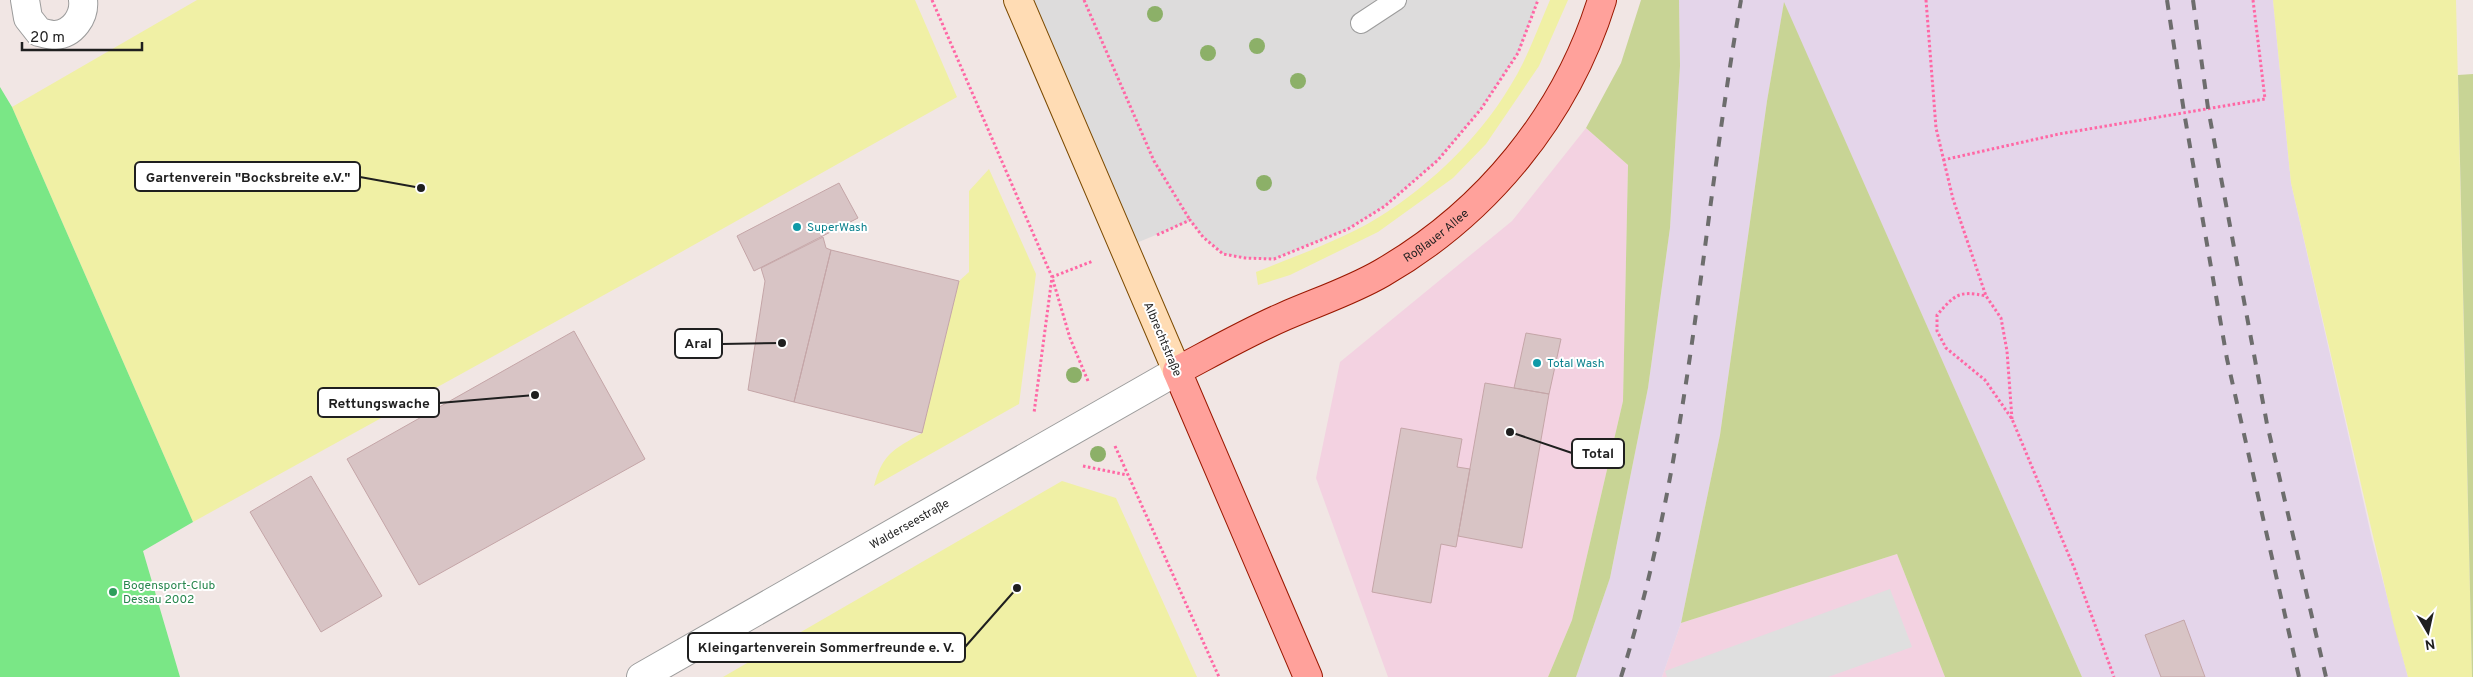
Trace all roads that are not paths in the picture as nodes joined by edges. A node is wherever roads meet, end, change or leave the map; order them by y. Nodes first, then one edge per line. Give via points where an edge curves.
1 (25, 0) edge
2 (83, 0) edge
3 (1018, 0) edge
4 (1396, 0) edge
5 (1602, 0) edge
6 (1361, 23) dead end
7 (1177, 371) junction
8 (641, 677) edge
9 (1308, 677) edge

1 - 2 street via 28,18 39,32 55,35 70,29 81,19
3 - 7 main road, Albrechtstraße
4 - 6 lane
5 - 7 main road, Roßlauer Allee via 1574,70 1548,115 1512,166 1447,230 1374,277 1256,329
7 - 8 street, Walderseestraße
7 - 9 main road, Albrechtstraße

